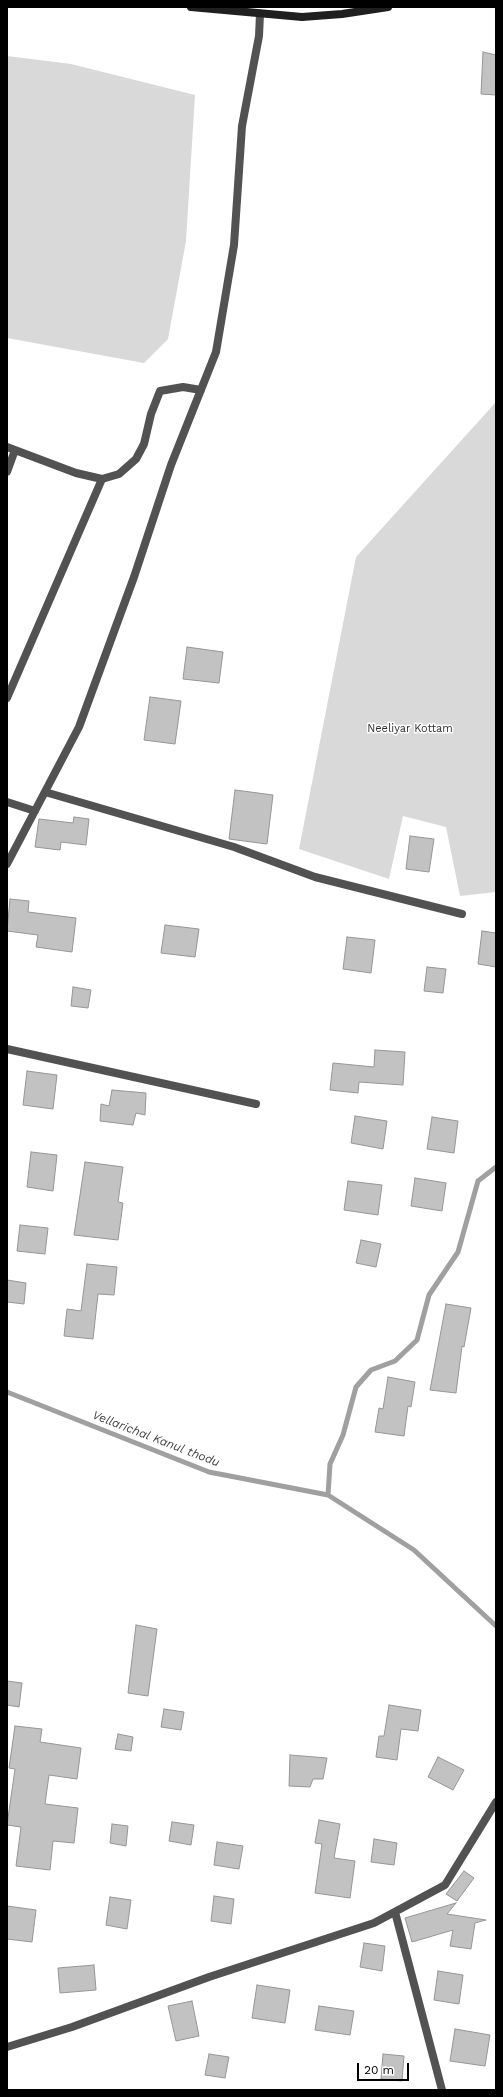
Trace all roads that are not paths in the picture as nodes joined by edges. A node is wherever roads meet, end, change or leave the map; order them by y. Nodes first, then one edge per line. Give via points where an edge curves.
1 (191, 7) edge
2 (388, 7) edge
3 (260, 14) junction
4 (201, 390) junction
5 (11, 449) edge
6 (7, 472) edge
7 (102, 479) junction
8 (7, 698) edge
9 (45, 792) junction
10 (7, 802) edge
11 (35, 811) junction
12 (7, 864) edge
13 (462, 914) dead end
14 (7, 1049) edge
15 (256, 1104) dead end
16 (496, 1802) edge
17 (395, 1912) junction
18 (7, 2047) edge
19 (442, 2090) edge

1 - 3 main road
2 - 3 main road via 302,17
3 - 4 street via 259,36 242,126 234,245 216,352
4 - 7 street via 183,387 160,391 150,414 144,444 136,459 120,474
4 - 9 street via 170,465 134,577 78,727
5 - 6 street
5 - 7 street via 76,473
7 - 8 street
9 - 11 street
9 - 13 street via 234,847 315,877
10 - 11 street
11 - 12 street
14 - 15 street
16 - 17 street via 445,1885
17 - 18 street via 374,1923
17 - 19 street

